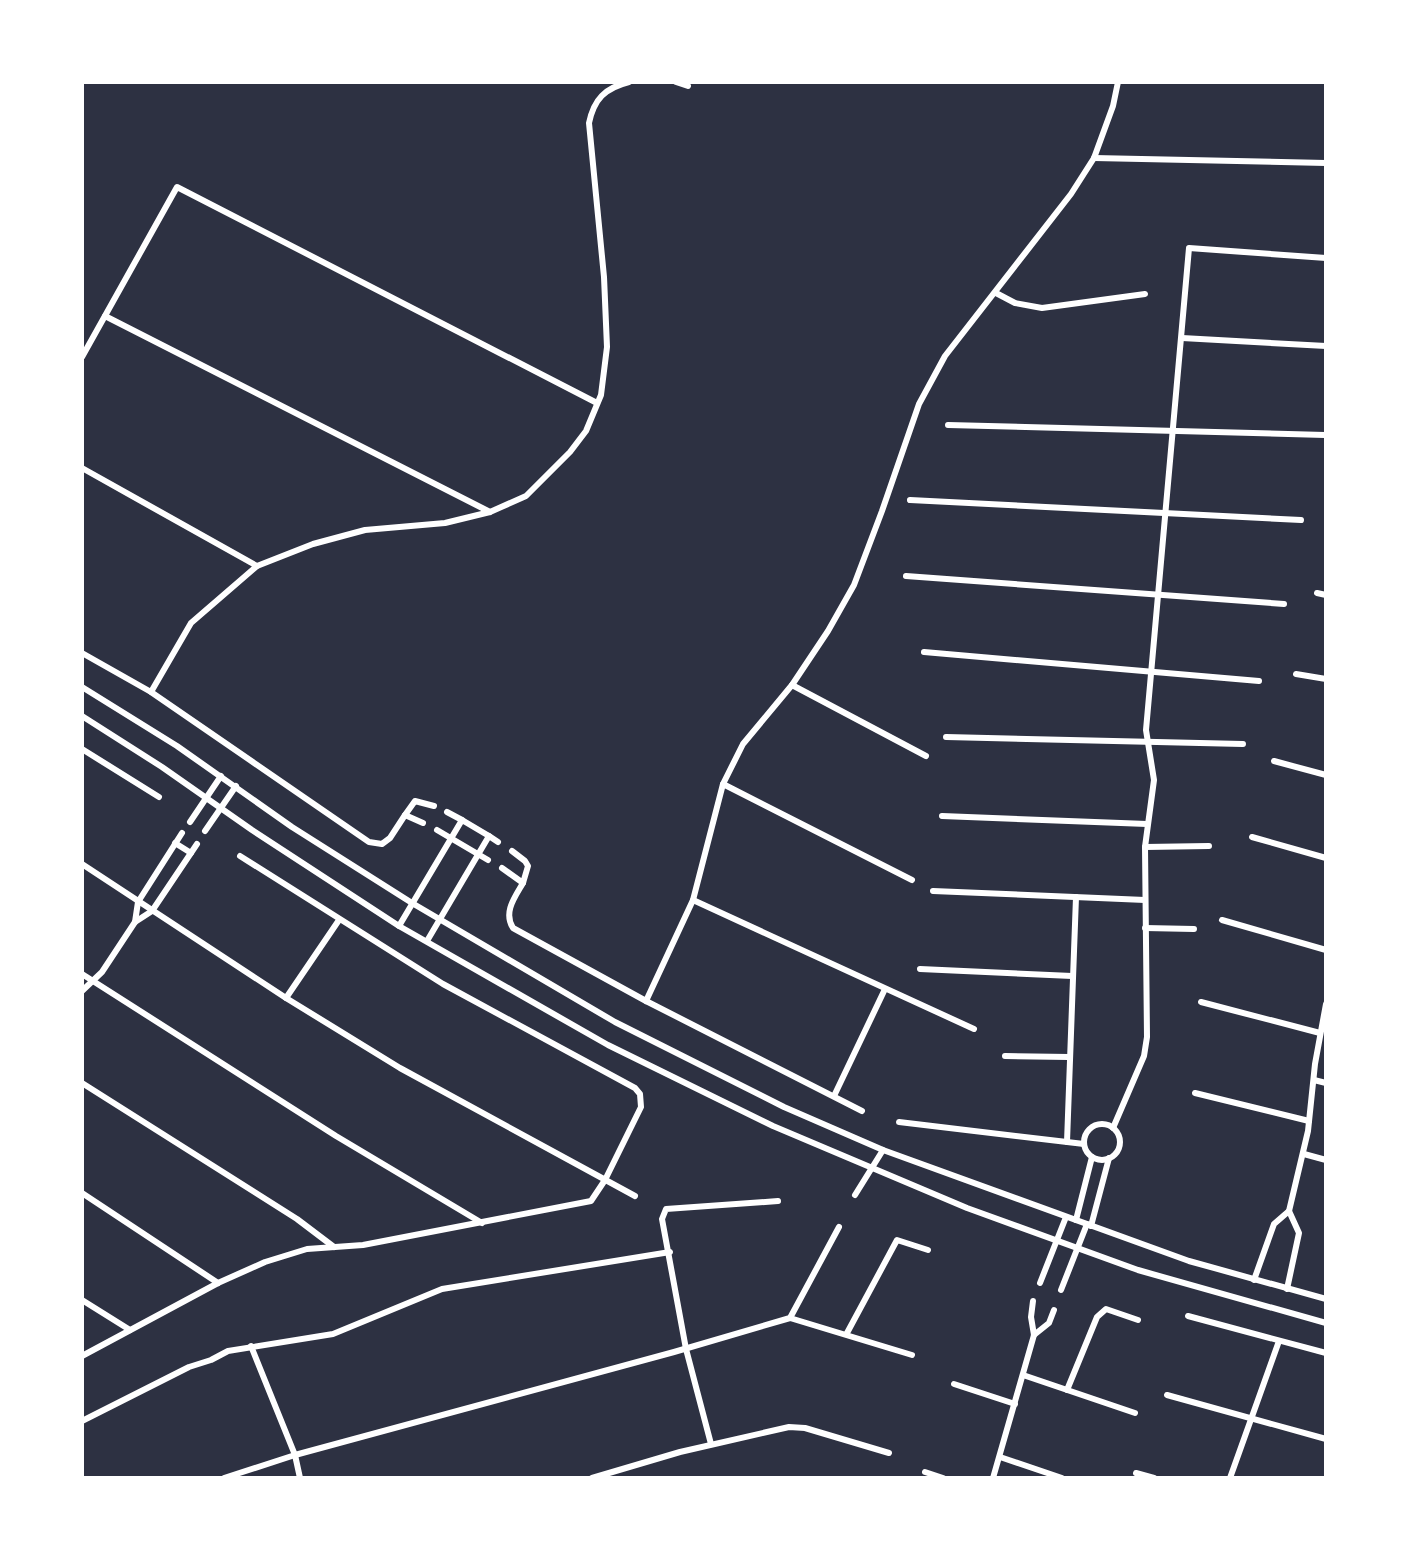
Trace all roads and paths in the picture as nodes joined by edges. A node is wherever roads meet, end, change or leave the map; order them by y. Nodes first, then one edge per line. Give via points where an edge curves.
1 (629, 82) edge
2 (676, 82) edge
3 (1118, 82) edge
4 (688, 86) dead end
5 (1094, 158) junction
6 (1326, 163) edge
7 (1326, 258) edge
8 (996, 293) junction
9 (1145, 294) dead end
10 (105, 316) junction
11 (1182, 338) junction
12 (1326, 346) edge
13 (82, 357) edge
14 (597, 403) junction
15 (948, 425) dead end
16 (1174, 431) junction
17 (1325, 435) edge
18 (82, 468) edge
19 (910, 499) dead end
20 (490, 512) junction
21 (1167, 513) junction
22 (1301, 520) dead end
23 (257, 566) junction
24 (906, 576) dead end
25 (1317, 593) dead end
26 (1160, 595) junction
27 (1326, 595) edge
28 (1284, 604) dead end
29 (924, 652) dead end
30 (82, 653) edge
31 (1153, 672) junction
32 (1296, 674) dead end
33 (1326, 679) edge
34 (1259, 681) dead end
35 (792, 685) junction
36 (82, 687) edge
37 (151, 692) junction
38 (82, 716) edge
39 (946, 737) dead end
40 (1148, 742) junction
41 (1243, 744) dead end
42 (82, 749) edge
43 (926, 756) dead end
44 (1274, 761) dead end
45 (1326, 775) edge
46 (221, 776) junction
47 (723, 784) junction
48 (236, 786) junction
49 (159, 797) dead end
50 (205, 797) junction
51 (433, 806) dead end
52 (221, 808) junction
53 (447, 812) dead end
54 (405, 815) junction
55 (942, 816) dead end
56 (462, 820) junction
57 (190, 822) dead end
58 (424, 823) dead end
59 (1147, 824) junction
60 (437, 830) dead end
61 (205, 831) dead end
62 (182, 833) dead end
63 (489, 836) junction
64 (1252, 837) dead end
65 (451, 838) junction
66 (498, 842) dead end
67 (175, 843) junction
68 (197, 844) dead end
69 (1144, 846) junction
70 (1209, 846) dead end
71 (512, 851) dead end
72 (191, 853) junction
73 (479, 854) junction
74 (240, 856) dead end
75 (1326, 858) edge
76 (488, 860) dead end
77 (82, 864) edge
78 (502, 868) dead end
79 (912, 880) dead end
80 (523, 883) junction
81 (933, 891) dead end
82 (1076, 897) junction
83 (693, 900) junction
84 (1145, 900) junction
85 (138, 902) junction
86 (412, 903) junction
87 (152, 911) junction
88 (339, 920) junction
89 (440, 920) junction
90 (1222, 920) dead end
91 (135, 922) junction
92 (399, 926) junction
93 (1145, 928) junction
94 (1194, 929) dead end
95 (427, 942) junction
96 (1326, 950) edge
97 (920, 968) dead end
98 (82, 974) edge
99 (1072, 976) junction
100 (93, 982) junction
101 (885, 989) junction
102 (82, 991) edge
103 (286, 998) junction
104 (646, 1001) junction
105 (1201, 1002) dead end
106 (1326, 1004) edge
107 (974, 1029) dead end
108 (1320, 1033) junction
109 (1005, 1056) dead end
110 (1069, 1057) junction
111 (1314, 1080) junction
112 (82, 1083) edge
113 (1326, 1083) edge
114 (1195, 1093) dead end
115 (834, 1096) junction
116 (862, 1111) dead end
117 (1309, 1121) junction
118 (899, 1122) dead end
119 (1113, 1128) junction
120 (1067, 1142) junction
121 (1084, 1144) junction
122 (883, 1150) junction
123 (1304, 1154) junction
124 (1092, 1157) junction
125 (1109, 1158) junction
126 (1326, 1160) edge
127 (871, 1167) junction
128 (605, 1180) junction
129 (82, 1193) edge
130 (855, 1195) dead end
131 (635, 1196) dead end
132 (778, 1201) dead end
133 (1289, 1211) junction
134 (1066, 1217) junction
135 (1076, 1220) junction
136 (482, 1223) junction
137 (1089, 1225) junction
138 (839, 1227) dead end
139 (1056, 1241) junction
140 (334, 1247) junction
141 (1079, 1248) junction
142 (928, 1250) dead end
143 (670, 1252) junction
144 (1254, 1280) junction
145 (219, 1283) junction
146 (1040, 1283) dead end
147 (1287, 1289) junction
148 (1062, 1290) dead end
149 (1326, 1299) edge
150 (82, 1300) edge
151 (1033, 1301) dead end
152 (1055, 1310) dead end
153 (1188, 1316) dead end
154 (790, 1318) junction
155 (1138, 1320) dead end
156 (1326, 1323) edge
157 (130, 1331) junction
158 (847, 1333) junction
159 (1034, 1335) junction
160 (1279, 1341) junction
161 (251, 1346) junction
162 (686, 1349) junction
163 (1326, 1353) edge
164 (912, 1354) dead end
165 (82, 1356) edge
166 (1023, 1375) junction
167 (954, 1384) dead end
168 (1067, 1390) junction
169 (1167, 1395) dead end
170 (1015, 1404) junction
171 (1135, 1413) dead end
172 (1251, 1419) junction
173 (82, 1421) edge
174 (1326, 1439) edge
175 (711, 1444) junction
176 (889, 1453) dead end
177 (295, 1455) junction
178 (1000, 1457) junction
179 (925, 1472) dead end
180 (1136, 1472) dead end
181 (224, 1478) edge
182 (300, 1478) edge
183 (593, 1478) edge
184 (943, 1478) edge
185 (993, 1478) edge
186 (1062, 1478) edge
187 (1154, 1478) edge
188 (1230, 1478) edge

1 - 14 street via 593,105 589,123 607,346
2 - 4 street
3 - 5 street
5 - 6 street
5 - 8 street
7 - 11 street via 1189,248
8 - 9 street via 1015,303 1042,307
8 - 35 street via 946,356 919,404 854,585
10 - 13 street
10 - 14 street via 177,187
10 - 20 street
11 - 12 street
11 - 16 street
14 - 20 street via 586,431 553,472 526,496
15 - 16 street
16 - 17 street
16 - 21 street
18 - 23 street
19 - 21 street
20 - 23 street via 444,523 365,530
21 - 22 street
21 - 26 street
23 - 37 street via 191,623
24 - 26 street
25 - 27 street
26 - 28 street
26 - 31 street
29 - 31 street
30 - 37 street
31 - 34 street
31 - 40 street
32 - 33 street
35 - 43 street
35 - 47 street via 743,744
36 - 46 street
37 - 54 street via 369,842 382,844 390,838
38 - 50 street
39 - 40 street
40 - 41 street
40 - 59 street via 1154,780
42 - 49 street
44 - 45 street
46 - 48 street
46 - 50 street
47 - 79 street
47 - 83 street
48 - 52 street
48 - 86 street
50 - 52 street
50 - 57 street
51 - 54 street via 415,801
52 - 61 street
52 - 92 street
53 - 56 street
54 - 58 street
55 - 59 street
56 - 63 street
56 - 65 street
59 - 69 street
60 - 65 street
62 - 67 street
63 - 66 street
63 - 73 street
64 - 75 street
65 - 73 street
65 - 86 street
67 - 72 street
67 - 85 street
68 - 72 street
69 - 70 street
69 - 84 street
71 - 80 street via 528,866
72 - 87 street
73 - 76 street
73 - 89 street
74 - 88 street
77 - 85 street
78 - 80 street
80 - 104 street via 509,910 513,928
81 - 82 street
82 - 84 street
82 - 99 street
83 - 101 street
83 - 104 street
84 - 93 street
85 - 87 street
85 - 91 street
86 - 89 street
86 - 92 street
87 - 91 street
87 - 103 street
88 - 103 street
88 - 128 street via 443,984 635,1088 641,1107
89 - 95 street
89 - 122 street via 615,1022 784,1107
90 - 96 street
91 - 100 street
92 - 95 street
93 - 94 street
93 - 119 street via 1147,1037
95 - 127 street via 608,1045 773,1126
97 - 99 street
98 - 100 street
99 - 110 street
100 - 102 street
100 - 136 street
101 - 107 street
101 - 115 street
103 - 128 street via 400,1068
104 - 115 street
105 - 108 street
106 - 108 street
108 - 111 street
109 - 110 street
110 - 120 street
111 - 113 street
111 - 117 street
112 - 140 street
114 - 117 street
115 - 116 street
117 - 123 street
118 - 120 street
119 - 121 street via 1091,1127
119 - 125 street via 1119,1144
120 - 121 street
121 - 124 street
122 - 127 street
122 - 134 street
123 - 126 street
123 - 133 street
124 - 125 street
124 - 135 street
125 - 137 street
127 - 130 street
127 - 139 street
128 - 131 street
128 - 136 street via 590,1201
129 - 145 street
132 - 143 street via 666,1209 663,1219
133 - 144 street via 1274,1224
133 - 147 street via 1299,1233
134 - 135 street
134 - 139 street
135 - 137 street
136 - 140 street
137 - 141 street
137 - 144 street
138 - 154 street
139 - 141 street
139 - 146 street
140 - 145 street via 307,1249 265,1262
141 - 148 street
141 - 156 street via 1151,1274
142 - 158 street via 897,1240
143 - 161 street via 442,1289 333,1334
143 - 162 street
144 - 147 street
145 - 157 street
147 - 149 street
150 - 157 street
151 - 159 street
152 - 159 street via 1049,1323
153 - 160 street
154 - 158 street
154 - 162 street
155 - 168 street via 1106,1309 1097,1317
157 - 165 street
158 - 164 street
159 - 166 street
160 - 163 street
160 - 172 street
161 - 173 street via 189,1367
161 - 177 street
162 - 175 street
162 - 177 street
166 - 168 street
166 - 170 street
167 - 170 street
168 - 171 street
169 - 172 street
170 - 178 street
172 - 174 street
172 - 188 street
175 - 176 street via 789,1427
175 - 183 street
177 - 181 street
177 - 182 street
178 - 185 street
178 - 186 street
179 - 184 street
180 - 187 street

